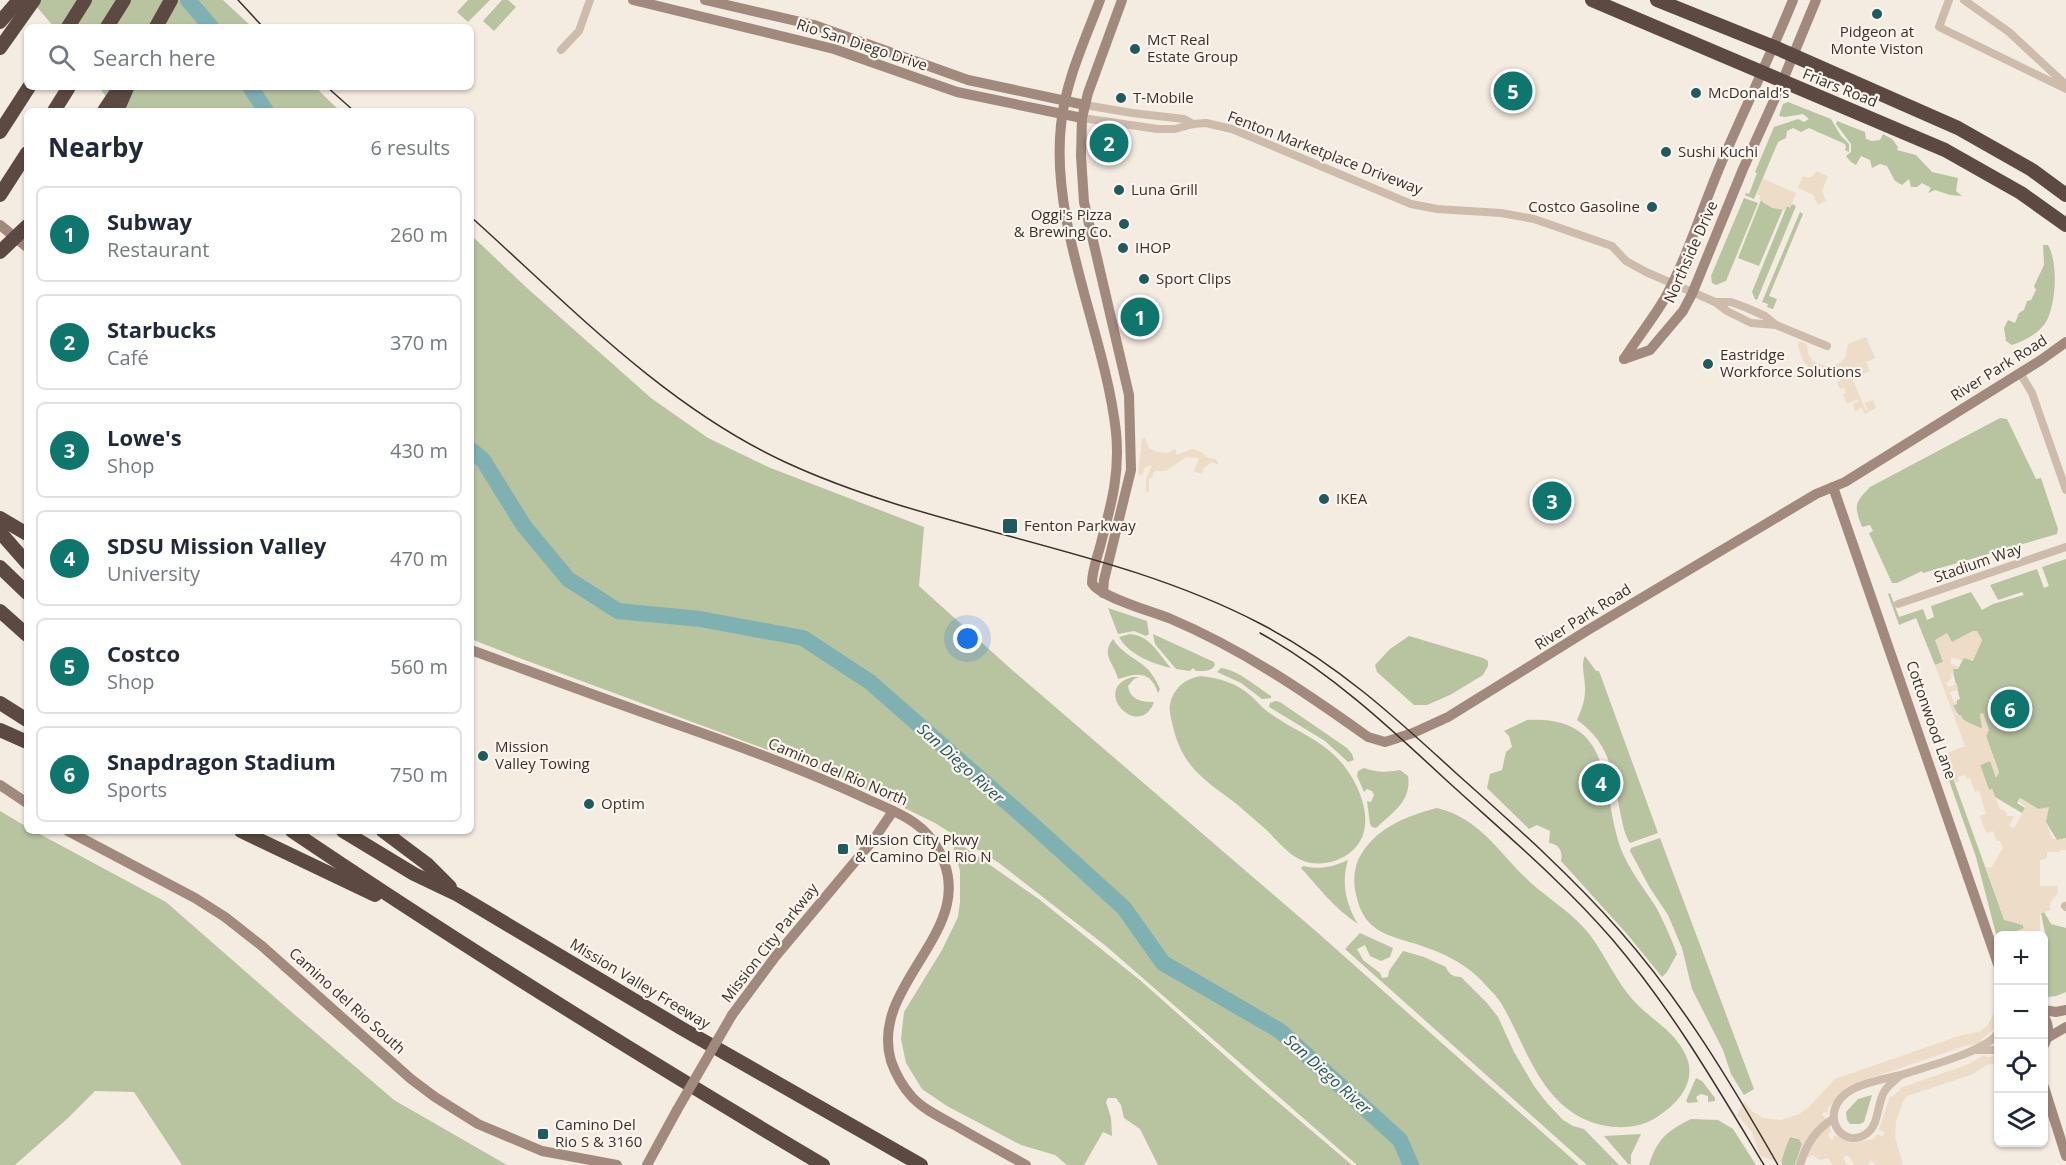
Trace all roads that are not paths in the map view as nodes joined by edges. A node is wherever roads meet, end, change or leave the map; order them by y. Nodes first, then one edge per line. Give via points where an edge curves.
1 (19, 0) edge
2 (34, 0) edge
3 (85, 0) edge
4 (124, 0) edge
5 (171, 0) edge
6 (590, 0) edge
7 (633, 0) edge
8 (705, 0) edge
9 (1100, 0) edge
10 (1122, 0) edge
11 (1592, 0) edge
12 (1657, 0) edge
13 (1793, 0) edge
14 (1816, 0) edge
15 (1949, 0) edge
16 (1964, 0) edge
17 (0, 22) edge
18 (70, 24) edge
19 (109, 24) edge
20 (158, 24) edge
21 (814, 25) junction
22 (808, 42) junction
23 (1774, 47) junction
24 (0, 48) edge
25 (561, 50) dead end
26 (1794, 56) junction
27 (1763, 73) junction
28 (1782, 82) junction
29 (2066, 84) edge
30 (2066, 89) edge
31 (27, 90) edge
32 (67, 90) edge
33 (118, 90) edge
34 (126, 90) edge
35 (1066, 102) junction
36 (1085, 105) junction
37 (56, 108) edge
38 (106, 108) edge
39 (118, 108) edge
40 (1063, 114) junction
41 (1082, 118) junction
42 (1193, 124) junction
43 (0, 132) edge
44 (24, 158) edge
45 (0, 195) edge
46 (2066, 195) edge
47 (0, 225) edge
48 (2066, 225) edge
49 (24, 229) edge
50 (24, 245) edge
51 (0, 252) edge
52 (1672, 284) junction
53 (1692, 294) junction
54 (2066, 342) edge
55 (1827, 346) dead end
56 (2020, 373) junction
57 (1833, 487) junction
58 (2066, 490) edge
59 (1108, 517) junction
60 (0, 518) edge
61 (0, 532) edge
62 (24, 532) edge
63 (1114, 540) junction
64 (2066, 547) edge
65 (24, 560) edge
66 (0, 567) edge
67 (24, 589) edge
68 (1102, 593) junction
69 (1898, 604) dead end
70 (0, 611) edge
71 (24, 632) edge
72 (474, 651) edge
73 (0, 703) edge
74 (24, 718) edge
75 (0, 730) edge
76 (24, 741) edge
77 (0, 785) edge
78 (24, 801) edge
79 (893, 811) junction
80 (74, 834) edge
81 (246, 834) edge
82 (296, 834) edge
83 (348, 834) edge
84 (388, 834) edge
85 (458, 895) junction
86 (415, 914) junction
87 (1994, 952) edge
88 (2066, 1010) edge
89 (2048, 1011) edge
90 (2066, 1027) edge
91 (1994, 1038) edge
92 (2048, 1040) edge
93 (1975, 1050) junction
94 (1994, 1050) edge
95 (1901, 1075) junction
96 (2044, 1093) edge
97 (1833, 1119) junction
98 (2066, 1156) edge
99 (617, 1165) edge
100 (646, 1165) edge
101 (823, 1165) edge
102 (921, 1165) edge
103 (1026, 1165) edge
104 (1800, 1165) edge

1 - 17 highway
2 - 24 highway
3 - 18 highway
4 - 19 highway
5 - 20 highway
6 - 25 street via 579,31
7 - 22 street, Rio San Diego Drive
8 - 21 street, Rio San Diego Drive
9 - 35 street
10 - 36 street
11 - 27 highway, Friars Road
12 - 23 highway, Friars Road
13 - 23 street, Northside Drive
14 - 26 street, Northside Drive
15 - 30 street via 1939,27
16 - 29 street via 2009,32
21 - 22 street
21 - 35 street, Rio San Diego Drive via 968,80
22 - 40 street, Rio San Diego Drive via 957,92
23 - 26 highway, Friars Road
23 - 27 street, Northside Drive
26 - 28 street, Northside Drive
26 - 46 highway, Friars Road via 1958,128 2032,170
27 - 28 highway, Friars Road
27 - 52 street, Northside Drive via 1722,160
28 - 48 highway, Friars Road via 1946,150
28 - 53 street, Northside Drive
31 - 43 highway
32 - 37 highway
33 - 38 highway
34 - 39 highway
35 - 36 street, Rio San Diego Drive
35 - 40 street
36 - 41 street
36 - 42 street, Fenton Marketplace Driveway via 1184,119
40 - 41 street, Rio San Diego Drive
40 - 59 street via 1060,154 1066,215 1116,432 1118,469
41 - 42 street, Fenton Marketplace Driveway via 1158,129
41 - 63 street via 1084,202 1129,395 1131,470
42 - 52 street, Fenton Marketplace Driveway via 1232,129 1411,204 1534,219 1611,246 1626,261
44 - 45 highway
47 - 50 street
49 - 51 highway, bridge
52 - 53 street, Fenton Marketplace Driveway
52 - 53 street, Northside Drive via 1624,358 1650,350
53 - 55 street, Fenton Marketplace Driveway via 1751,323 1776,326
54 - 56 street, River Park Road
56 - 57 street, River Park Road
56 - 58 street via 2032,393
57 - 68 street, River Park Road via 1448,717 1386,742 1368,737 1248,657 1173,620
57 - 87 street, Cottonwood Lane
59 - 63 street
59 - 68 street via 1092,579 1094,587
60 - 62 highway
61 - 65 highway
63 - 68 street
64 - 69 street, Stadium Way
66 - 67 highway
70 - 71 highway
72 - 79 street, Camino del Rio North via 766,756
73 - 74 highway
75 - 76 highway
77 - 78 street
79 - 100 street, Mission City Parkway, bridge via 732,1015
79 - 103 street, Camino del Rio North via 912,820 933,841 947,867 949,880 945,915 891,1015 888,1046 894,1069 920,1105
80 - 99 street, Camino del Rio South via 225,917 411,1079 469,1119 542,1151
81 - 86 highway
82 - 86 highway
83 - 85 highway, Mission Valley Freeway
84 - 85 highway via 427,864
85 - 102 highway, Mission Valley Freeway
86 - 101 highway
88 - 89 street
90 - 92 street
91 - 93 street
93 - 94 street
93 - 95 street
95 - 97 street via 1851,1090 1834,1108
95 - 97 street via 1885,1091 1869,1133 1859,1138 1848,1137
96 - 98 street
97 - 104 street via 1817,1130

